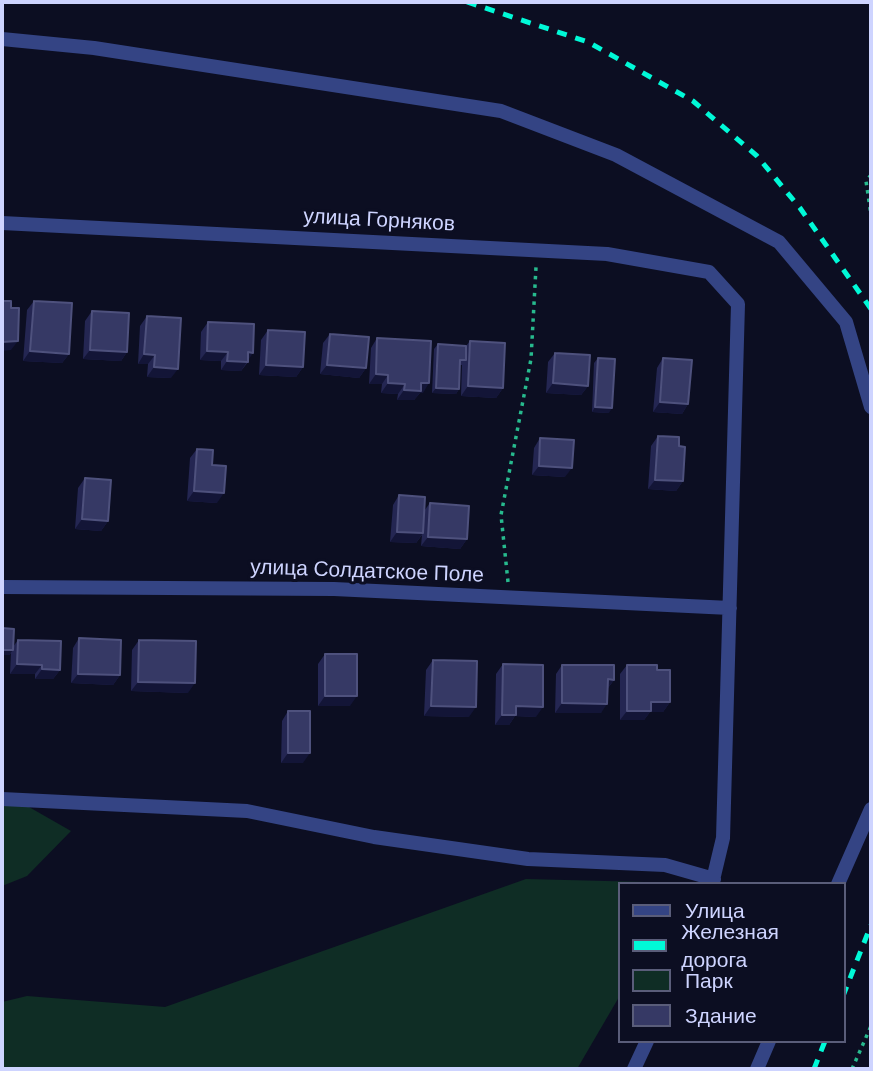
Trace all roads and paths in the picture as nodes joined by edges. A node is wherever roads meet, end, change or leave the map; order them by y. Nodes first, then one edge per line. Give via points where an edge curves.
1 (2, 39) edge
2 (871, 175) edge
3 (871, 214) edge
4 (2, 223) edge
5 (537, 251) junction
6 (871, 407) edge
7 (2, 587) edge
8 (509, 598) junction
9 (730, 608) junction
10 (2, 799) edge
11 (871, 808) edge
12 (713, 881) edge
13 (839, 882) edge
14 (871, 1026) edge
15 (646, 1043) edge
16 (768, 1043) edge
17 (634, 1069) edge
18 (757, 1069) edge
19 (852, 1069) edge

1 - 6 street via 94,48 501,111 616,155 779,242 846,322
2 - 3 path via 866,181
4 - 5 street, улица Горняков
5 - 8 path via 531,359 501,515
5 - 9 street, улица Горняков via 607,254 709,272 738,304
7 - 8 street, улица Солдатское Поле via 334,589
8 - 9 street, улица Солдатское Поле
9 - 12 street via 723,838
10 - 12 street via 247,811 374,837 528,859 665,865
11 - 13 street
14 - 19 path
15 - 17 street
16 - 18 street

